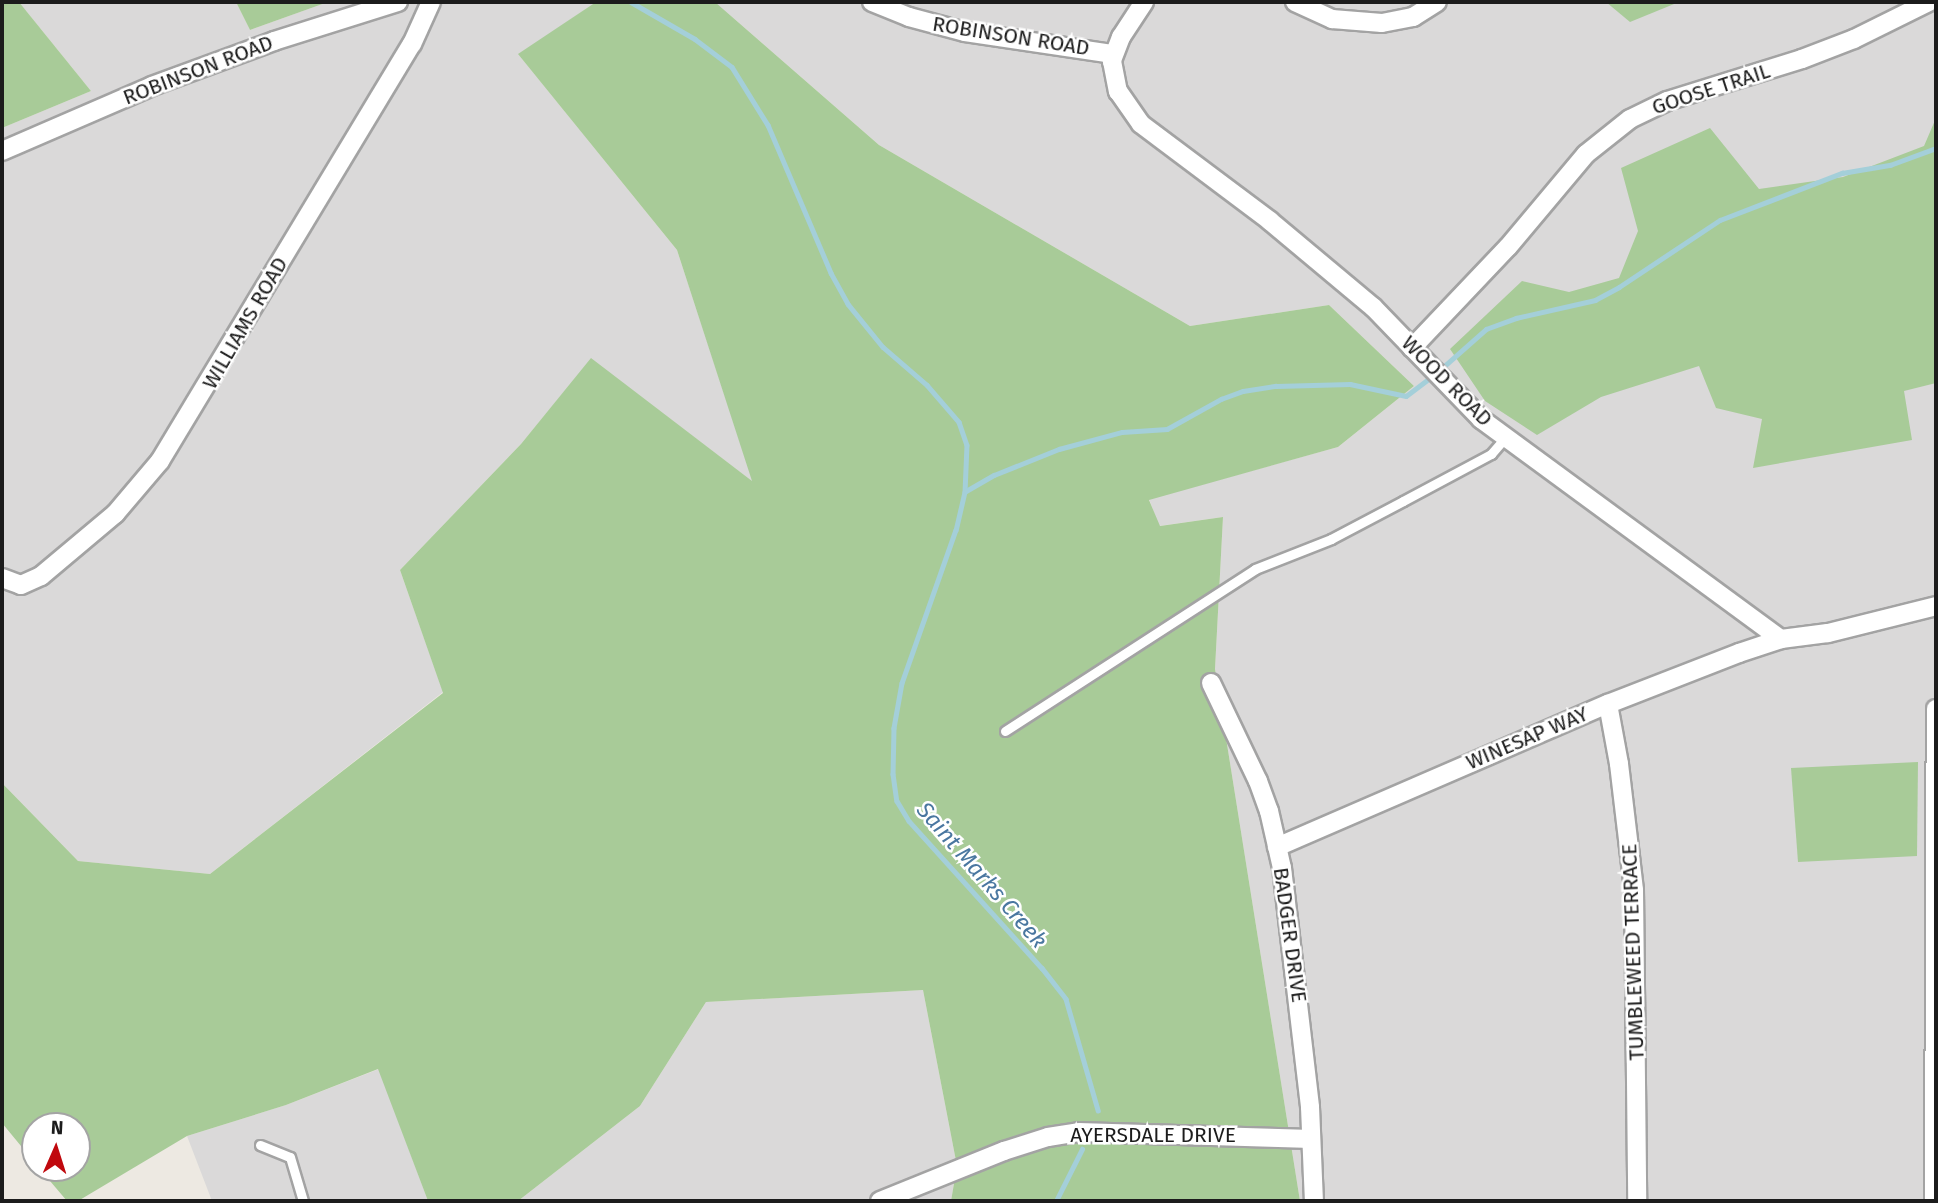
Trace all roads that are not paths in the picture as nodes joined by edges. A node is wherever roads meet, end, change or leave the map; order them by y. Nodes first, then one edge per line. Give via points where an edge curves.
1 (398, 2) edge
2 (431, 2) edge
3 (872, 2) edge
4 (1144, 2) edge
5 (1295, 2) edge
6 (1437, 2) edge
7 (1929, 2) edge
8 (1112, 54) junction
9 (2, 151) edge
10 (1412, 348) junction
11 (1506, 437) junction
12 (2, 578) edge
13 (1936, 606) edge
14 (1781, 639) junction
15 (1211, 683) dead end
16 (1608, 704) junction
17 (1936, 709) edge
18 (1005, 731) dead end
19 (1277, 846) junction
20 (1935, 884) edge
21 (1311, 1139) junction
22 (260, 1145) dead end
23 (303, 1201) edge
24 (880, 1201) edge
25 (1314, 1201) edge
26 (1637, 1201) edge
27 (1934, 1201) edge

1 - 9 street, ROBINSON ROAD via 152,86
2 - 12 street, WILLIAMS ROAD via 412,44 160,461 115,514 41,576 21,585
3 - 8 street, ROBINSON ROAD via 965,32
4 - 8 street
5 - 6 street via 1332,19 1382,23 1413,17
7 - 10 street, GOOSE TRAIL via 1815,54 1667,101 1630,119 1586,155 1508,247
8 - 10 street, WOOD ROAD via 1118,92 1141,124 1316,258
10 - 11 street, WOOD ROAD via 1481,419
11 - 14 street, WOOD ROAD
11 - 18 lane via 1491,454 1331,539 1255,569
13 - 14 street via 1828,633
14 - 16 street, WINESAP WAY
15 - 19 street, BADGER DRIVE via 1258,781
16 - 19 street, WINESAP WAY
16 - 26 street, TUMBLEWEED TERRACE via 1634,890
17 - 20 street
19 - 21 street, BADGER DRIVE via 1300,1009
20 - 27 street
21 - 24 street, AYERSDALE DRIVE via 1048,1136
21 - 25 street, BADGER DRIVE
22 - 23 lane via 290,1157

